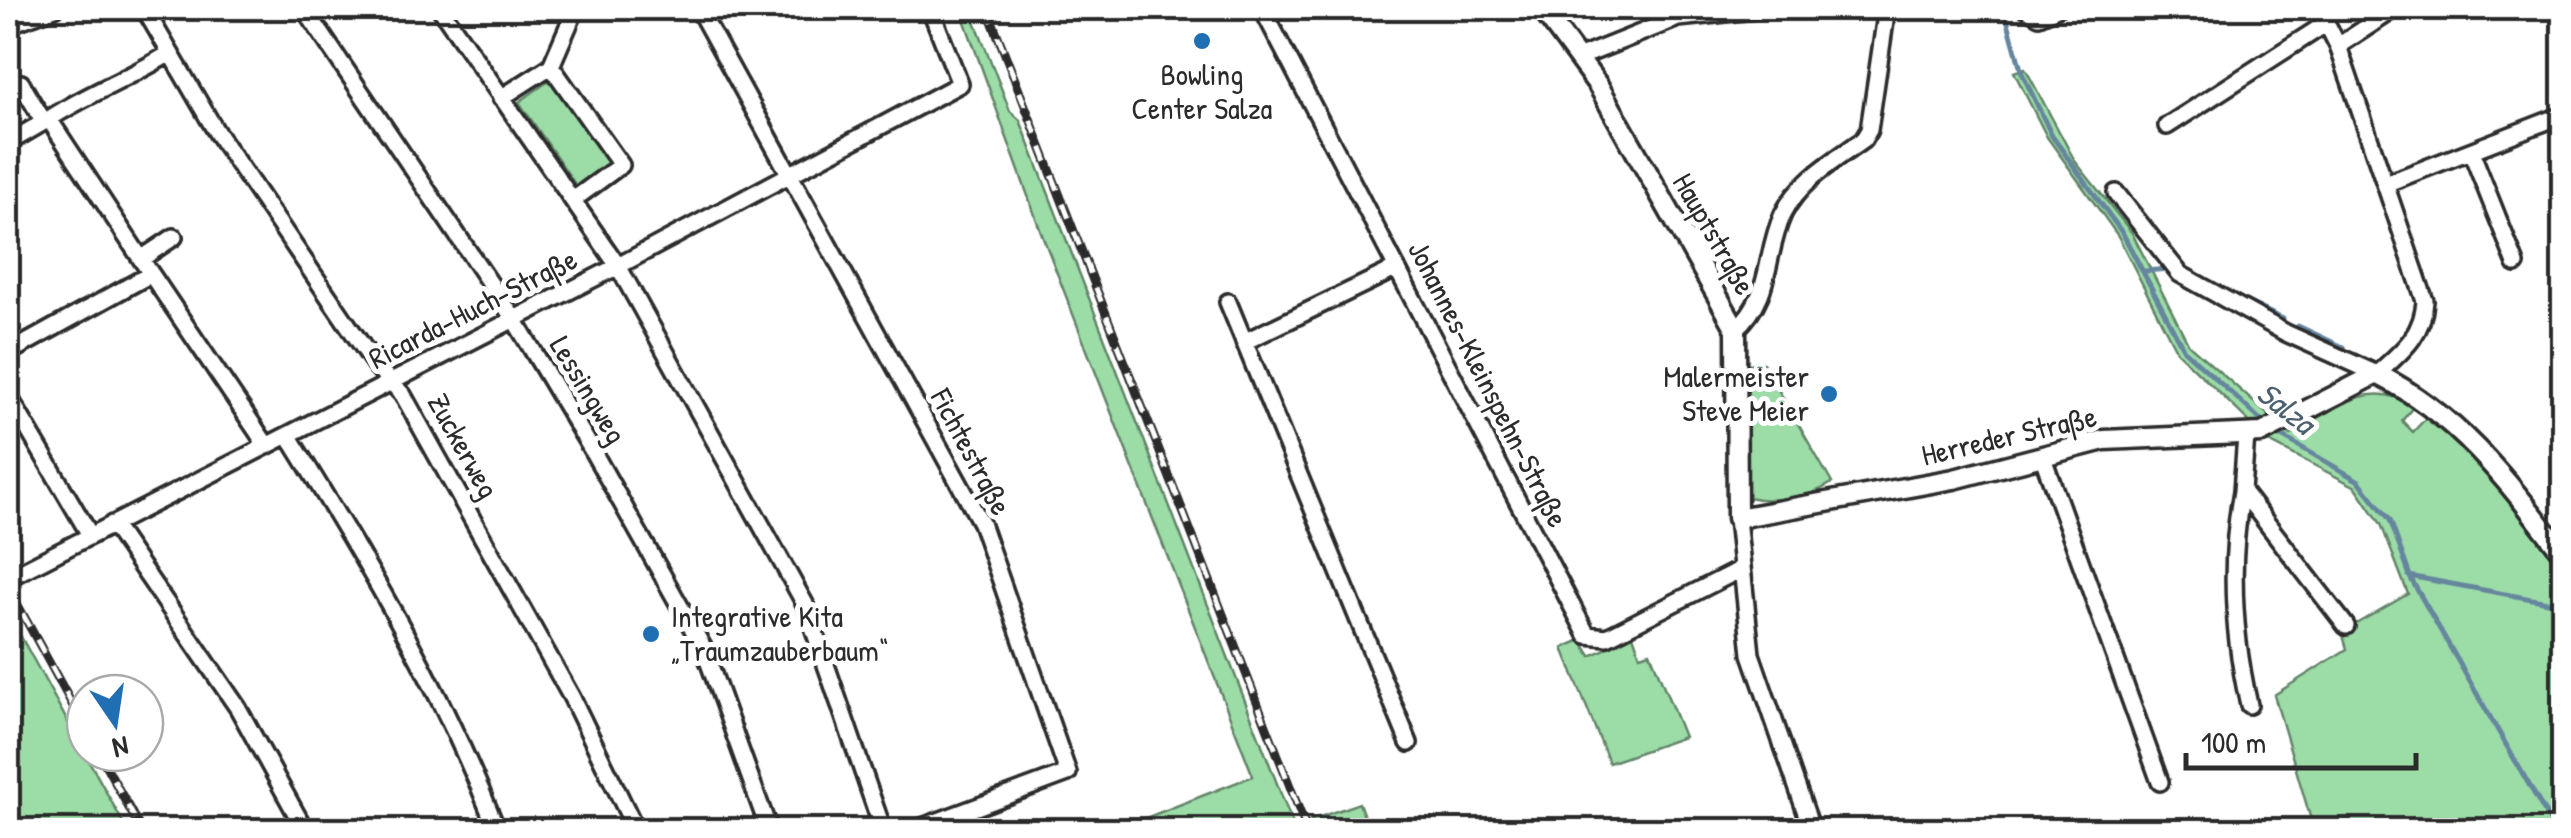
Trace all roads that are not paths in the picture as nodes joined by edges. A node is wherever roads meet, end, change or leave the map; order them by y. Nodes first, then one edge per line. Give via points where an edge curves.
1 (55, 8) edge
2 (144, 8) edge
3 (304, 8) edge
4 (440, 8) edge
5 (576, 8) edge
6 (698, 8) edge
7 (930, 8) edge
8 (1262, 8) edge
9 (1542, 8) edge
10 (1774, 8) edge
11 (1887, 8) edge
12 (2026, 8) edge
13 (2057, 8) edge
14 (2319, 8) edge
15 (2396, 8) edge
16 (2327, 23) junction
17 (8, 25) edge
18 (2338, 46) junction
19 (170, 54) junction
20 (1578, 58) junction
21 (551, 66) junction
22 (21, 83) dead end
23 (501, 98) junction
24 (2555, 118) dead end
25 (46, 120) junction
26 (2167, 126) dead end
27 (8, 143) edge
28 (2471, 150) junction
29 (788, 174) junction
30 (2385, 184) junction
31 (2116, 193) dead end
32 (573, 200) junction
33 (174, 238) dead end
34 (141, 259) junction
35 (2516, 264) dead end
36 (618, 266) junction
37 (1397, 268) junction
38 (151, 274) junction
39 (1228, 302) dead end
40 (514, 318) junction
41 (1736, 328) junction
42 (1244, 342) junction
43 (8, 352) edge
44 (2377, 374) junction
45 (390, 381) junction
46 (8, 394) edge
47 (2263, 432) junction
48 (288, 435) junction
49 (266, 446) junction
50 (2042, 455) junction
51 (2242, 491) junction
52 (1737, 518) junction
53 (112, 524) junction
54 (90, 535) junction
55 (2564, 555) edge
56 (1739, 570) junction
57 (8, 578) edge
58 (2346, 626) dead end
59 (2249, 705) dead end
60 (1408, 743) dead end
61 (2160, 782) dead end
62 (305, 830) edge
63 (497, 830) edge
64 (636, 830) edge
65 (769, 830) edge
66 (883, 830) edge
67 (914, 830) edge
68 (1812, 830) edge

1 - 17 street
2 - 19 street, Zuckerweg
3 - 40 street, Lessingweg
4 - 23 street
5 - 21 street
6 - 29 street, Fichtestraße
7 - 29 street, Ricarda-Huch-Straße via 960,84
8 - 37 street, Johannes-Kleinspehn-Straße
9 - 20 street, Hauptstraße
10 - 20 street via 1678,18
11 - 41 street via 1869,130 1806,182 1785,210 1766,287
12 - 13 street via 2039,16
14 - 16 street
15 - 18 street
16 - 18 street
16 - 26 street
18 - 30 street
19 - 25 street
19 - 45 street, Zuckerweg via 217,133
20 - 41 street, Hauptstraße
21 - 23 street
21 - 32 street via 621,165
22 - 25 street
23 - 32 street
24 - 28 street
25 - 27 street
25 - 34 street
28 - 30 street
28 - 35 street
29 - 36 street, Ricarda-Huch-Straße
29 - 67 street, Fichtestraße via 981,523 1068,773
30 - 44 street via 2425,301 2418,332
31 - 44 street via 2180,274
32 - 36 street
33 - 34 street
34 - 38 street
36 - 40 street, Ricarda-Huch-Straße
36 - 66 street via 805,604
37 - 42 street
37 - 56 street, Johannes-Kleinspehn-Straße via 1587,635 1607,637
38 - 43 street
38 - 49 street
39 - 42 street
40 - 45 street, Ricarda-Huch-Straße
40 - 65 street, Lessingweg via 704,649
41 - 52 street, Hauptstraße
42 - 60 street
44 - 47 street, Herreder Straße
44 - 55 street via 2444,414
45 - 48 street, Ricarda-Huch-Straße
45 - 64 street, Zuckerweg via 572,698
46 - 54 street
47 - 50 street, Herreder Straße via 2104,440
47 - 51 street
48 - 49 street, Ricarda-Huch-Straße
48 - 63 street via 416,648
49 - 53 street, Ricarda-Huch-Straße
50 - 52 street, Herreder Straße
50 - 61 street
51 - 58 street
51 - 59 street via 2232,542 2239,660
52 - 56 street
53 - 54 street, Ricarda-Huch-Straße
53 - 62 street via 238,708
54 - 57 street, Ricarda-Huch-Straße
56 - 68 street via 1751,654

